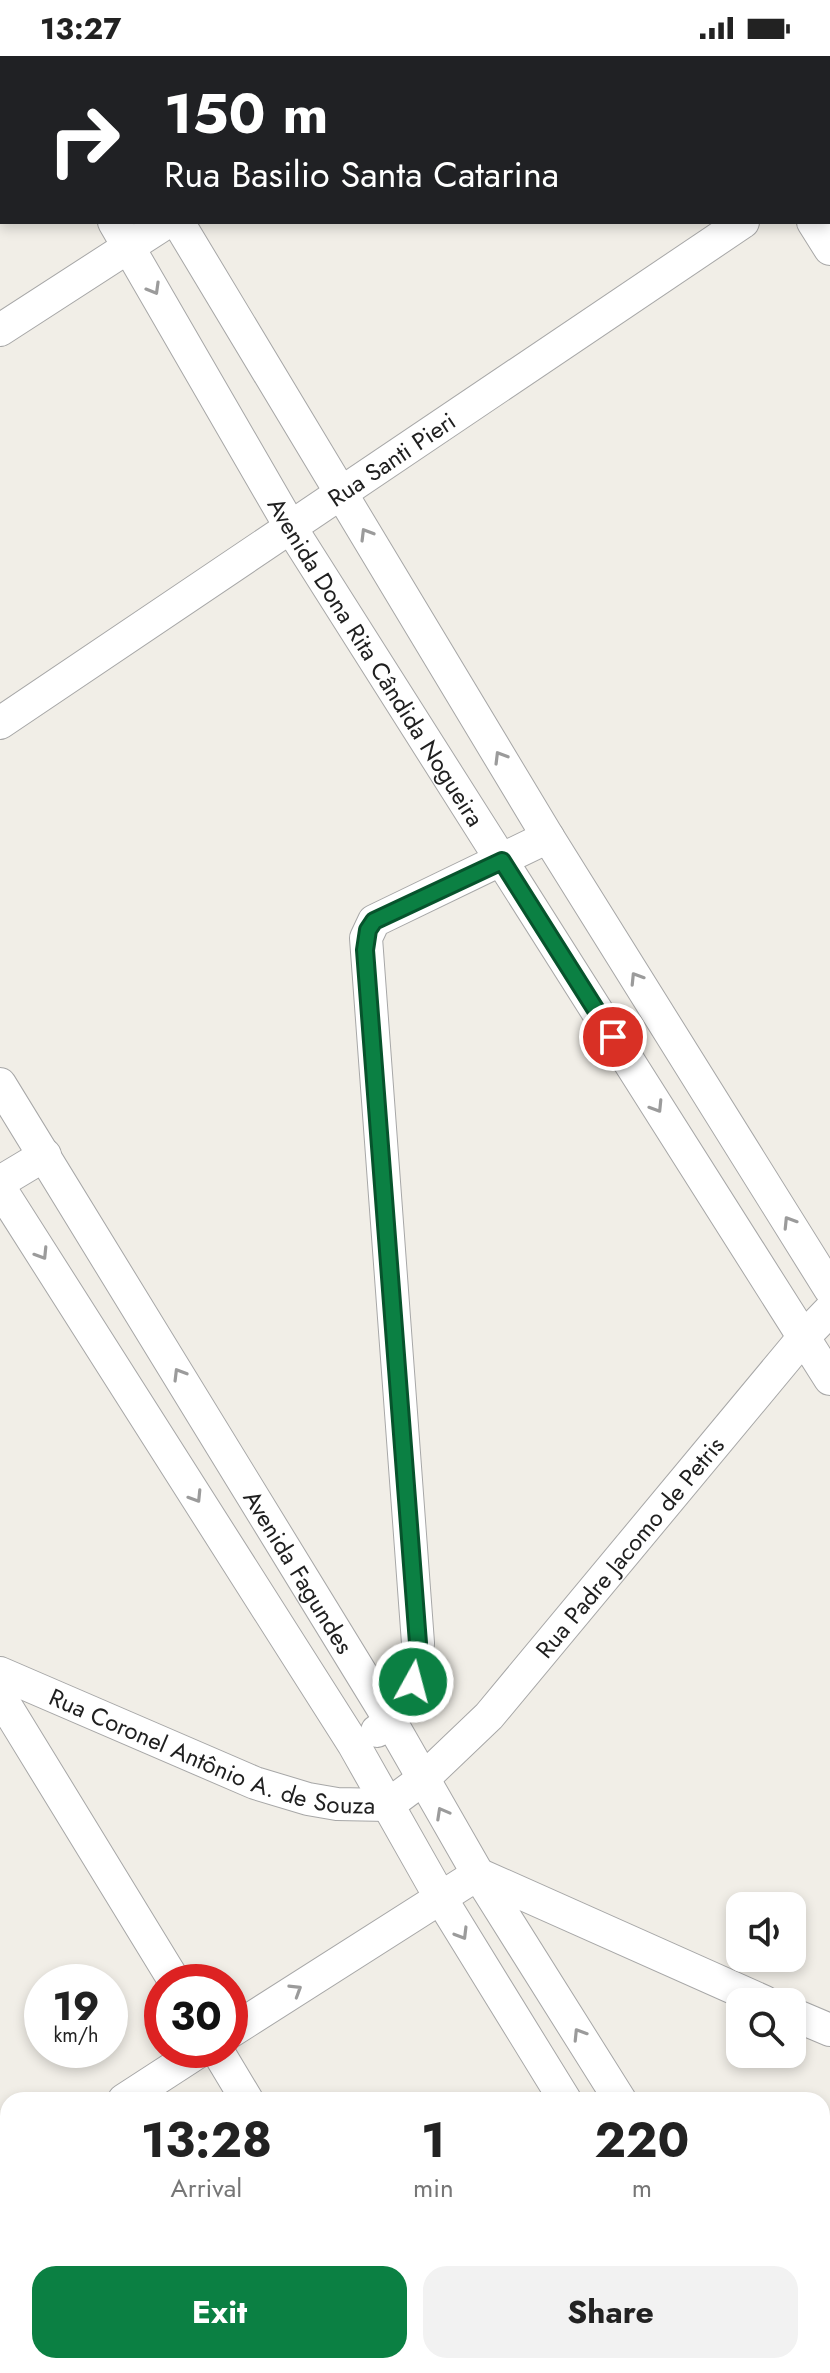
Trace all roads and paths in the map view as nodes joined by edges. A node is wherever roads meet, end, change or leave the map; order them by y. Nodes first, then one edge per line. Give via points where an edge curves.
1 (160, 224) edge
2 (179, 224) edge
3 (740, 224) edge
4 (814, 224) edge
5 (122, 234) edge
6 (830, 249) edge
7 (0, 330) edge
8 (342, 495) junction
9 (291, 528) junction
10 (0, 723) edge
11 (548, 837) junction
12 (502, 861) junction
13 (0, 1084) edge
14 (45, 1155) junction
15 (0, 1185) edge
16 (830, 1289) edge
17 (830, 1310) edge
18 (803, 1338) junction
19 (830, 1379) edge
20 (207, 1421) junction
21 (166, 1448) junction
22 (0, 1673) edge
23 (0, 1696) edge
24 (391, 1722) junction
25 (354, 1745) junction
26 (423, 1779) junction
27 (388, 1805) junction
28 (478, 1874) junction
29 (440, 1897) junction
30 (164, 1964) edge
31 (734, 1988) edge
32 (248, 2020) edge
33 (806, 2020) edge
34 (830, 2030) edge
35 (173, 2068) edge
36 (228, 2068) edge
37 (136, 2092) edge
38 (242, 2092) edge
39 (560, 2092) edge
40 (615, 2092) edge

1 - 5 street
2 - 8 street
3 - 8 street, Rua Santi Pieri
4 - 6 street
5 - 7 street
5 -> 9 street, Avenida Dona Rita Cândida Nogueira
8 - 9 street, Rua Santi Pieri
11 -> 8 street
9 - 10 street, Rua Santi Pieri
9 - 12 street, Avenida Dona Rita Cândida Nogueira
11 - 12 street
16 -> 11 street
12 -> 18 street, Avenida Dona Rita Cândida Nogueira
12 - 24 street via 374,921 366,938 418,1643 413,1682
13 - 14 street, Avenida Fagundes
14 - 15 street
20 -> 14 street, Avenida Fagundes
15 -> 21 street, Avenida Fagundes
17 - 18 street, Rua Padre Jacomo de Petris
18 - 19 street, Avenida Dona Rita Cândida Nogueira
18 - 26 street, Rua Padre Jacomo de Petris via 489,1716
20 - 21 street
20 - 24 street, Avenida Fagundes
21 -> 25 street, Avenida Fagundes
22 - 27 street, Rua Coronel Antônio A. de Souza via 255,1783 337,1804
23 - 30 street
24 - 25 street
24 - 26 street, Avenida Fagundes
25 - 27 street, Avenida Fagundes
26 - 27 street, Rua Coronel Antônio A. de Souza
28 -> 26 street, Avenida Fagundes
27 - 29 street, Avenida Fagundes
28 - 29 street
28 - 31 street
40 -> 28 street, Avenida Fagundes
32 -> 29 street
29 -> 39 street, Avenida Fagundes
33 - 34 street
35 - 37 street
36 - 38 street

